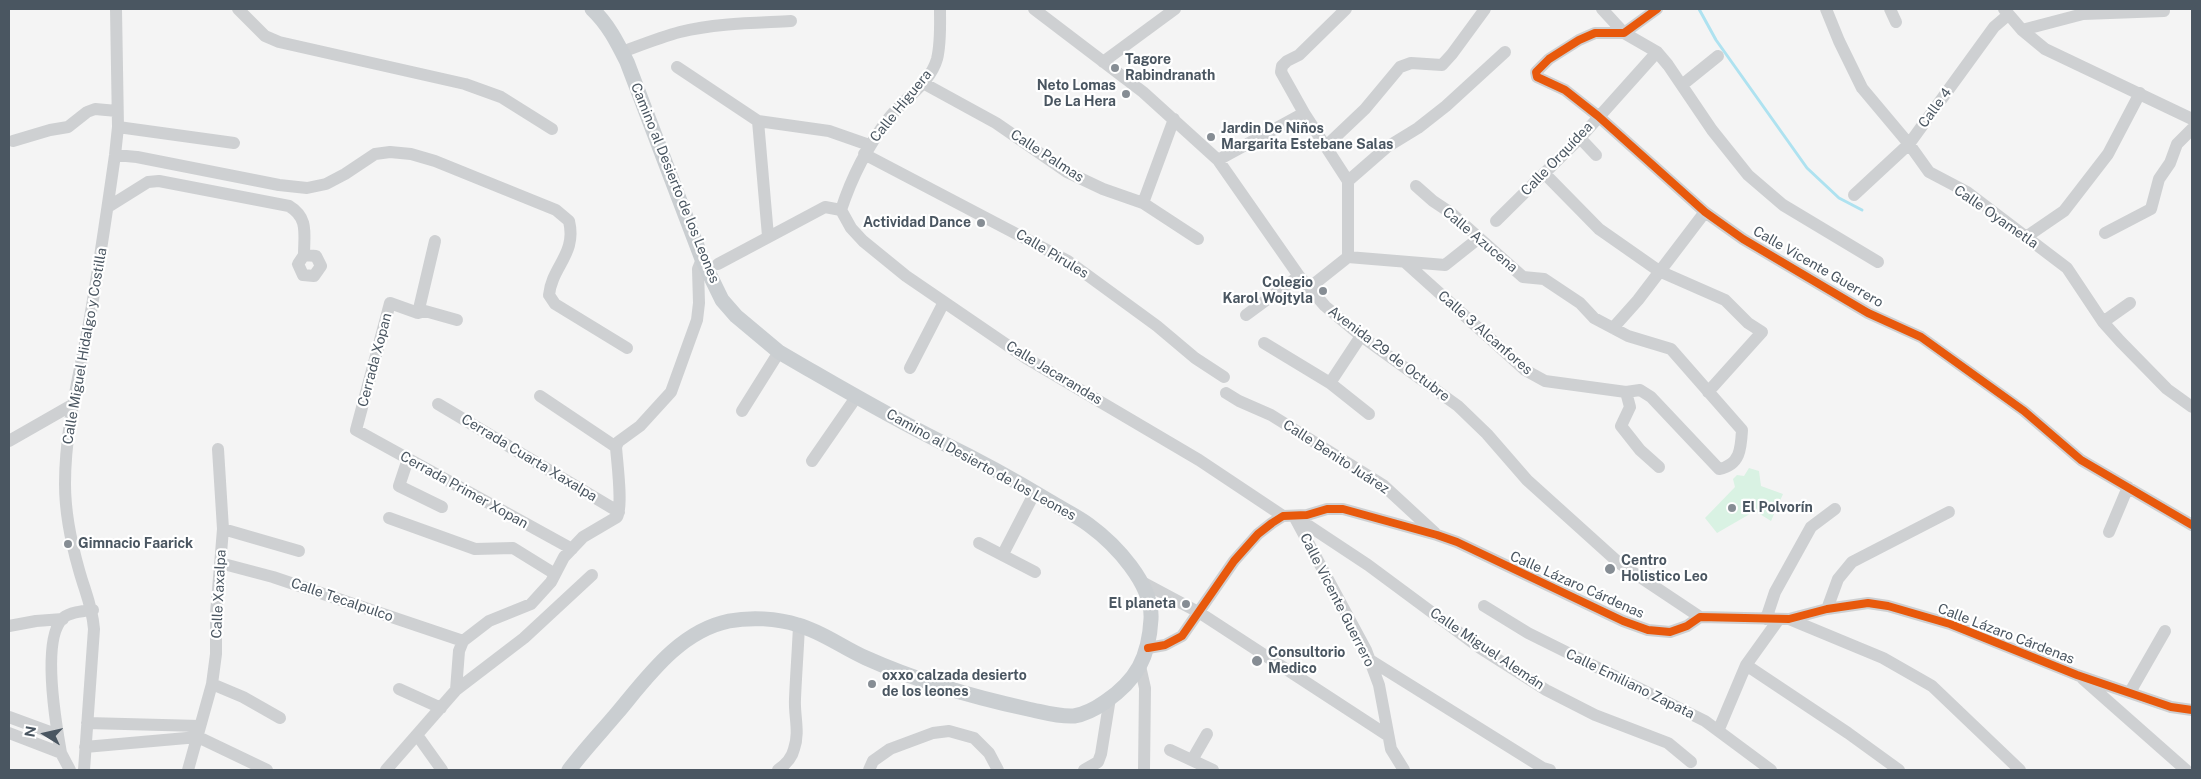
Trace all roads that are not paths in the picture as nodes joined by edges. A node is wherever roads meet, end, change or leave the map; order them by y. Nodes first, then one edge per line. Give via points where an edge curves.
1 (116, 9) edge
2 (238, 9) edge
3 (592, 9) edge
4 (940, 9) edge
5 (1034, 9) edge
6 (1175, 9) edge
7 (1346, 9) edge
8 (1485, 9) edge
9 (1602, 9) edge
10 (1657, 9) edge
11 (1826, 9) edge
12 (1890, 9) edge
13 (2164, 11) dead end
14 (2006, 12) edge
15 (791, 21) dead end
16 (1896, 22) dead end
17 (2022, 30) junction
18 (1624, 33) junction
19 (622, 52) junction
20 (1505, 52) dead end
21 (1657, 52) junction
22 (1718, 56) dead end
23 (1103, 62) junction
24 (677, 67) dead end
25 (923, 83) junction
26 (1682, 85) junction
27 (2140, 93) junction
28 (117, 111) junction
29 (1304, 113) junction
30 (1598, 116) junction
31 (1174, 119) junction
32 (2192, 119) edge
33 (758, 121) junction
34 (118, 127) junction
35 (2192, 129) edge
36 (552, 130) dead end
37 (1580, 138) junction
38 (13, 142) dead end
39 (234, 143) dead end
40 (1909, 144) junction
41 (1326, 146) junction
42 (867, 149) junction
43 (115, 155) junction
44 (1596, 155) dead end
45 (1218, 160) junction
46 (1544, 173) junction
47 (1348, 181) junction
48 (1416, 186) dead end
49 (1854, 195) dead end
50 (1143, 204) junction
51 (108, 208) junction
52 (841, 210) junction
53 (1705, 212) junction
54 (1496, 221) dead end
55 (2105, 233) dead end
56 (768, 236) junction
57 (2026, 236) junction
58 (1479, 238) junction
59 (1198, 239) dead end
60 (435, 241) dead end
61 (304, 255) dead end
62 (1348, 257) junction
63 (702, 259) junction
64 (1878, 262) dead end
65 (1406, 263) junction
66 (718, 264) dead end
67 (1659, 271) junction
68 (1299, 276) junction
69 (1309, 288) junction
70 (944, 302) junction
71 (2130, 303) dead end
72 (418, 313) junction
73 (1246, 315) dead end
74 (457, 320) dead end
75 (2103, 322) junction
76 (1613, 328) junction
77 (1361, 336) junction
78 (1264, 342) dead end
79 (626, 348) dead end
80 (779, 352) junction
81 (910, 368) dead end
82 (1224, 378) dead end
83 (1330, 383) junction
84 (1626, 392) junction
85 (1708, 392) junction
86 (1226, 393) dead end
87 (540, 396) dead end
88 (856, 396) junction
89 (438, 404) dead end
90 (72, 405) junction
91 (2192, 406) edge
92 (742, 411) dead end
93 (1369, 414) dead end
94 (356, 430) joint
95 (9, 441) edge
96 (616, 447) junction
97 (218, 449) dead end
98 (408, 458) junction
99 (812, 461) dead end
100 (1659, 467) dead end
101 (1719, 469) joint
102 (2128, 487) junction
103 (1035, 492) junction
104 (442, 507) dead end
105 (1835, 509) dead end
106 (620, 512) junction
107 (1949, 512) dead end
108 (1289, 516) junction
109 (389, 518) dead end
110 (2192, 525) edge
111 (223, 529) junction
112 (2109, 532) dead end
113 (1437, 535) junction
114 (979, 543) dead end
115 (572, 549) junction
116 (298, 551) dead end
117 (1003, 554) junction
118 (220, 564) junction
119 (1035, 572) dead end
120 (555, 574) junction
121 (592, 575) dead end
122 (1142, 582) junction
123 (1484, 606) dead end
124 (1827, 609) junction
125 (93, 610) junction
126 (1200, 613) junction
127 (1700, 617) junction
128 (63, 618) junction
129 (1766, 619) junction
130 (1784, 619) junction
131 (798, 625) junction
132 (9, 626) edge
133 (2164, 631) dead end
134 (463, 641) junction
135 (1148, 648) junction
136 (1370, 660) junction
137 (1746, 665) junction
138 (1140, 666) junction
139 (2078, 675) junction
140 (212, 684) junction
141 (399, 688) dead end
142 (456, 690) junction
143 (2130, 692) junction
144 (1110, 698) junction
145 (441, 708) junction
146 (2192, 710) edge
147 (9, 717) edge
148 (280, 718) dead end
149 (87, 723) junction
150 (1719, 729) junction
151 (199, 732) junction
152 (9, 733) edge
153 (1207, 734) dead end
154 (58, 735) junction
155 (417, 735) junction
156 (1387, 735) junction
157 (84, 746) junction
158 (1170, 750) dead end
159 (61, 753) junction
160 (1192, 760) junction
161 (1692, 762) dead end
162 (569, 768) edge
163 (2182, 769) edge
164 (70, 770) edge
165 (84, 770) edge
166 (188, 770) edge
167 (267, 770) edge
168 (386, 770) edge
169 (442, 770) edge
170 (778, 770) edge
171 (869, 770) edge
172 (998, 770) edge
173 (1084, 770) edge
174 (1144, 770) edge
175 (1212, 770) edge
176 (1404, 770) edge
177 (1550, 770) edge
178 (1771, 770) edge
179 (1899, 770) edge
180 (2020, 770) edge

1 - 28 street, Calle Miguel Hidalgo y Costilla
2 - 36 street via 265,36 279,42 465,84 501,97
3 - 19 main road, Camino al Desierto de los Leones via 613,34
4 - 25 street, Calle Higuera via 937,59
5 - 23 street, Avenida 29 de Octubre
6 - 23 street
7 - 29 street via 1299,55 1282,66 1281,72
8 - 41 street via 1442,65 1411,63 1400,67 1365,109
9 - 18 street
10 - 18 street
11 - 40 street, Calle Oyametla via 1862,88
12 - 16 street
13 - 17 street via 2083,14
14 - 17 street
14 - 40 street, Calle 4
15 - 19 street via 735,23 679,32
17 - 27 street via 2045,48
18 - 21 street
18 - 30 street, Calle Vicente Guerrero via 1595,33 1579,40 1549,59 1536,72 1537,77 1565,90
19 - 63 main road, Camino al Desierto de los Leones
20 - 47 street via 1446,106 1387,147
21 - 26 street
21 - 30 street, Calle Orquídea
22 - 26 street
23 - 31 street, Avenida 29 de Octubre
24 - 33 street
25 - 42 street, Calle Higuera via 890,116
25 - 50 street, Calle Palmas via 996,123 1067,172
26 - 64 street via 1748,175 1783,205
27 - 32 street
27 - 57 street via 2108,154 2064,210
28 - 34 street, Calle Miguel Hidalgo y Costilla
28 - 38 street via 95,109 68,127
29 - 41 street
29 - 45 street
30 - 37 street, Calle Orquídea
30 - 53 street, Calle Vicente Guerrero
31 - 45 street, Avenida 29 de Octubre
31 - 50 street
33 - 42 street, Calle Pirules via 829,131
33 - 56 street
34 - 39 street
34 - 43 street, Calle Miguel Hidalgo y Costilla
35 - 55 street via 2177,144 2170,163 2158,179 2151,209
37 - 44 street
37 - 46 street, Calle Orquídea
40 - 49 street, Calle 4
40 - 57 street, Calle Oyametla via 1929,172 1967,192
41 - 47 street
42 - 52 street, Calle Higuera
42 - 82 street, Calle Pirules via 1068,261
43 - 51 street, Calle Miguel Hidalgo y Costilla
43 - 79 street via 308,188 332,181 375,154 411,154 435,161 556,210 569,220 571,238 567,254 551,283 550,299
45 - 68 street, Avenida 29 de Octubre
46 - 54 street, Calle Orquídea
46 - 67 street via 1599,229
47 - 62 street
48 - 58 street, Calle Azucena
50 - 59 street, Calle Palmas
51 - 61 street via 148,182 159,180 289,206 302,217
51 - 90 street, Calle Miguel Hidalgo y Costilla
52 - 56 street via 825,207
52 - 70 street, Calle Jacarandas via 862,241
53 - 67 street
53 - 102 street, Calle Vicente Guerrero via 1743,239 1868,313 1920,337 2024,410 2082,460
56 - 66 street
57 - 75 street, Calle Oyametla via 2067,268
58 - 65 street via 1445,265
58 - 76 street, Calle Azucena via 1522,276 1544,279 1580,303 1594,318
60 - 72 street
62 - 65 street
62 - 69 street
63 - 80 main road, Camino al Desierto de los Leones via 730,310
63 - 96 street via 698,269 697,320 671,392
65 - 84 street, Calle 3 Alcanfores via 1525,370 1545,382
67 - 76 street
67 - 85 street via 1725,300 1762,332
68 - 69 street, Avenida 29 de Octubre
68 - 73 street
69 - 77 street, Avenida 29 de Octubre
70 - 81 street
70 - 108 street, Calle Jacarandas via 1026,358
71 - 75 street
72 - 74 street via 425,311
72 - 94 street, Cerrada Xopan via 390,303
75 - 91 street, Calle Oyametla via 2167,389
76 - 85 street, Calle Azucena via 1671,349
77 - 83 street
77 - 127 street, Avenida 29 de Octubre via 1458,406 1527,480 1619,563
78 - 83 street
80 - 88 main road, Camino al Desierto de los Leones
80 - 92 street
83 - 93 street
84 - 100 street via 1630,407 1622,426 1640,450
84 - 101 street, Calle 3 Alcanfores via 1640,390 1651,397
85 - 101 street, Calle Azucena via 1742,430 1738,458 1729,467
86 - 113 street, Calle Benito Juárez via 1271,415 1383,485
87 - 96 street
88 - 99 street
88 - 103 main road, Camino al Desierto de los Leones
89 - 106 street, Cerrada Cuarta Xaxalpa
90 - 95 street
90 - 125 street, Calle Miguel Hidalgo y Costilla via 66,458 67,516 79,573
94 - 98 street, Cerrada Primer Xopan
96 - 106 street
97 - 111 street, Calle Xaxalpa
98 - 104 street via 399,486
98 - 115 street, Cerrada Primer Xopan
102 - 110 street, Calle Vicente Guerrero
102 - 112 street
103 - 117 street
103 - 122 main road, Camino al Desierto de los Leones via 1089,525 1128,563
105 - 129 street via 1811,527 1775,592
106 - 115 street via 582,537
107 - 124 street via 1852,562 1838,579
108 - 113 street, Calle Lázaro Cárdenas via 1327,509 1343,510
108 - 126 street, Calle Lázaro Cárdenas via 1258,534 1240,554
108 - 136 street, Calle Vicente Guerrero
108 - 161 street, Calle Miguel Alemán via 1368,565 1480,648 1546,690 1596,715 1668,743
109 - 120 street via 476,549 513,548
111 - 116 street
111 - 118 street, Calle Xaxalpa
113 - 127 street, Calle Lázaro Cárdenas via 1648,630 1670,632
114 - 117 street
115 - 120 street
117 - 119 street
118 - 134 street, Calle Tecalpulco via 273,576
118 - 140 street, Calle Xaxalpa
120 - 134 street via 531,604 490,621
121 - 142 street via 524,638
122 - 126 street
122 - 135 main road, Camino al Desierto de los Leones via 1152,615
123 - 150 street, Calle Emiliano Zapata via 1528,633
124 - 130 street, Calle Lázaro Cárdenas
124 - 139 street, Calle Lázaro Cárdenas via 1868,603 1888,606 1950,624
125 - 128 street via 75,612
125 - 149 street, Calle Miguel Hidalgo y Costilla
126 - 135 street, Calle Lázaro Cárdenas via 1182,636 1165,645
126 - 156 street
127 - 129 street, Calle Lázaro Cárdenas
128 - 132 street
128 - 154 street via 55,632 51,663
129 - 130 street, Calle Lázaro Cárdenas
130 - 137 street
130 - 180 street via 1883,658 1932,686
131 - 144 main road, Camino al Desierto de los Leones via 866,658 936,684 1003,703 1066,716 1087,712
131 - 162 main road, Camino al Desierto de los Leones via 761,619 729,621 688,638 652,672
131 - 170 street via 796,737 794,750
133 - 143 street
134 - 142 street via 459,651
135 - 138 main road, Camino al Desierto de los Leones
136 - 156 street, Calle Vicente Guerrero
136 - 177 street
137 - 150 street
137 - 179 street
138 - 144 main road, Camino al Desierto de los Leones via 1125,687
138 - 174 street via 1145,688
139 - 143 street, Calle Lázaro Cárdenas
139 - 163 street
140 - 148 street
140 - 151 street, Calle Xaxalpa
141 - 145 street
142 - 145 street
143 - 146 street, Calle Lázaro Cárdenas via 2170,707
144 - 173 street via 1102,754 1098,762
145 - 155 street
147 - 154 street
149 - 151 street
149 - 157 street, Calle Miguel Hidalgo y Costilla
150 - 178 street, Calle Emiliano Zapata
151 - 157 street
151 - 166 street, Calle Xaxalpa
151 - 167 street
152 - 159 street
153 - 160 street
154 - 159 street
155 - 168 street
155 - 169 street
156 - 176 street, Calle Vicente Guerrero via 1391,749
157 - 165 street, Calle Miguel Hidalgo y Costilla
158 - 160 street
159 - 164 street
160 - 175 street
171 - 172 street via 873,761 890,750 932,733 949,731 974,738 989,753

